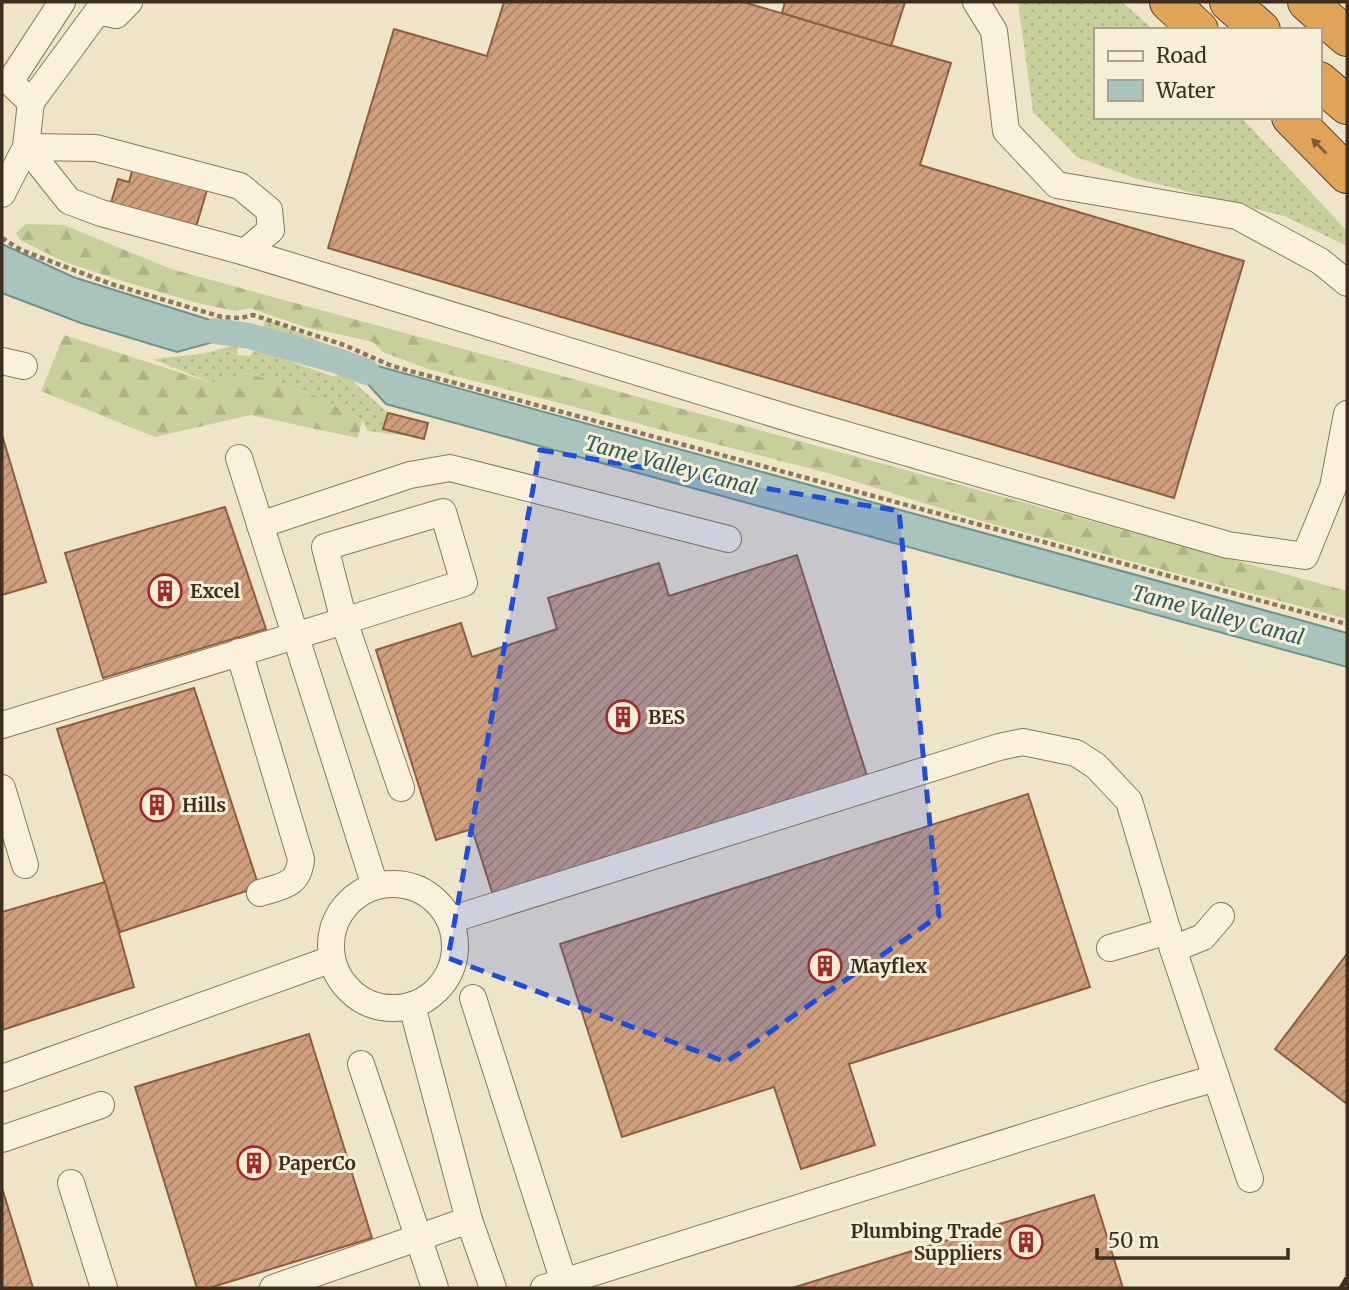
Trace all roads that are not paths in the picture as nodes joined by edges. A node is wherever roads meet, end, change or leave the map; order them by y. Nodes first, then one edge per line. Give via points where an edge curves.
1 (129, 2) edge
2 (975, 2) edge
3 (1229, 2) edge
4 (1307, 2) edge
5 (61, 3) edge
6 (1259, 28) edge
7 (1347, 37) edge
8 (1321, 82) edge
9 (31, 102) junction
10 (1347, 105) edge
11 (1293, 119) edge
12 (26, 147) junction
13 (1347, 174) edge
14 (2, 194) edge
15 (245, 252) junction
16 (1347, 283) edge
17 (1347, 414) edge
18 (239, 458) dead end
19 (260, 525) junction
20 (728, 539) dead end
21 (344, 621) junction
22 (294, 636) junction
23 (239, 652) junction
24 (2, 725) edge
25 (2, 788) edge
26 (401, 788) dead end
27 (25, 865) dead end
28 (375, 886) junction
29 (260, 893) dead end
30 (1221, 916) dead end
31 (450, 920) junction
32 (1170, 940) junction
33 (1110, 948) dead end
34 (332, 959) junction
35 (473, 998) dead end
36 (412, 1006) junction
37 (361, 1065) dead end
38 (2, 1078) edge
39 (1216, 1078) junction
40 (101, 1105) dead end
41 (2, 1139) edge
42 (1251, 1179) dead end
43 (71, 1183) dead end
44 (469, 1220) junction
45 (418, 1238) junction
46 (554, 1285) edge
47 (104, 1288) edge
48 (273, 1288) edge
49 (435, 1288) edge
50 (493, 1288) edge

1 - 9 street via 116,15 98,11
2 - 16 street via 994,31 1006,131 1057,185 1237,216 1320,261
3 - 6 highway
4 - 7 highway
5 - 9 street via 15,74 13,85
8 - 10 highway
9 - 12 street
13 -> 11 highway
12 - 14 street
12 - 15 street via 69,201
12 - 15 street via 96,148 240,186 269,210 271,230
15 - 17 street via 797,421 1228,545 1267,551 1305,556 1333,487
18 - 19 street
19 - 20 street via 411,475 450,468
19 - 22 street
21 - 21 street via 325,548 443,512 464,583
21 - 22 street
21 - 26 street
22 - 23 street
22 - 28 street
23 - 24 street
23 - 29 street via 302,859 296,878
25 - 27 street
28 - 31 street via 410,886 434,899
28 - 34 street via 344,906 335,923
30 - 32 street via 1203,936
31 - 32 street via 1023,742 1076,753 1096,766 1129,801
31 - 36 street via 456,940 446,981
32 - 33 street
32 - 39 street
34 - 36 street via 339,978 371,1005 391,1009
34 - 38 street
35 - 46 street
36 - 44 street
37 - 45 street
39 - 42 street
39 - 46 street
40 - 41 street
43 - 47 street
44 - 45 street
44 - 50 street
45 - 48 street
45 - 49 street

